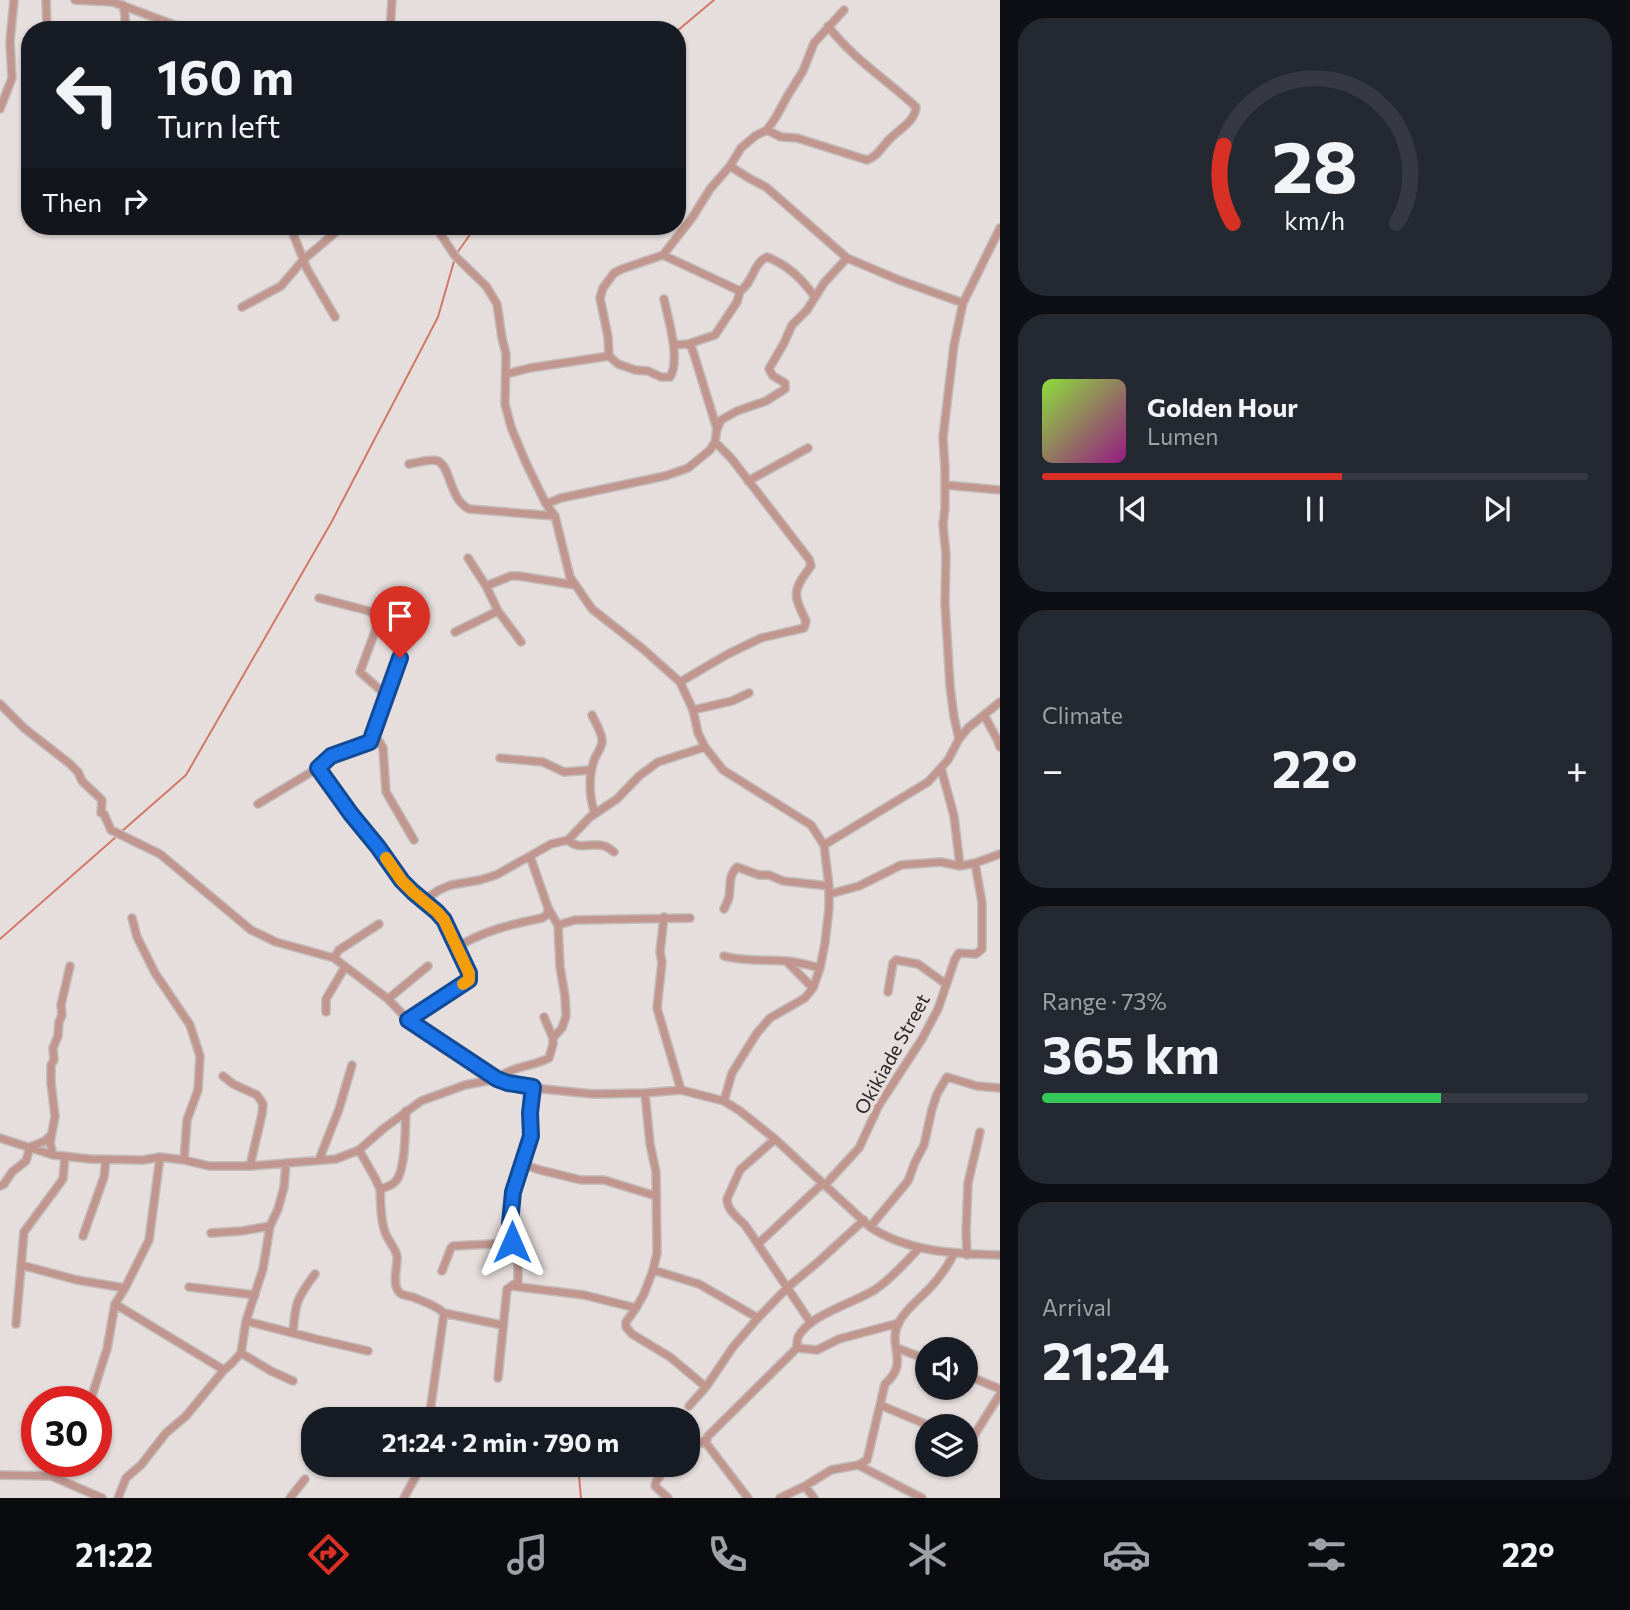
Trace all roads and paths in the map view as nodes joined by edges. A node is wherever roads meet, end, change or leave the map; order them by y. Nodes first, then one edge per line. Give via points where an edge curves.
1 (14, 0) edge
2 (46, 0) edge
3 (75, 0) edge
4 (391, 0) edge
5 (122, 5) junction
6 (844, 10) dead end
7 (47, 21) edge
8 (125, 21) edge
9 (159, 21) edge
10 (390, 21) edge
11 (828, 26) junction
12 (0, 110) edge
13 (767, 130) junction
14 (730, 166) junction
15 (686, 226) edge
16 (1000, 228) edge
17 (293, 235) edge
18 (332, 235) edge
19 (441, 235) edge
20 (679, 235) edge
21 (663, 255) junction
22 (847, 258) junction
23 (303, 260) junction
24 (740, 291) junction
25 (815, 298) junction
26 (664, 299) dead end
27 (963, 303) junction
28 (242, 307) dead end
29 (335, 317) dead end
30 (688, 344) junction
31 (674, 345) junction
32 (609, 356) junction
33 (506, 374) junction
34 (717, 429) junction
35 (715, 442) junction
36 (808, 448) dead end
37 (409, 464) dead end
38 (748, 481) junction
39 (945, 485) junction
40 (1000, 490) edge
41 (546, 504) junction
42 (555, 516) junction
43 (468, 558) dead end
44 (575, 585) junction
45 (486, 586) junction
46 (319, 598) dead end
47 (498, 611) junction
48 (455, 632) dead end
49 (521, 642) dead end
50 (400, 658) dead end
51 (680, 682) junction
52 (749, 693) dead end
53 (387, 696) junction
54 (1000, 702) edge
55 (0, 704) edge
56 (694, 710) junction
57 (592, 715) dead end
58 (984, 715) junction
59 (959, 739) junction
60 (370, 742) junction
61 (705, 747) junction
62 (1000, 747) edge
63 (500, 758) dead end
64 (318, 768) junction
65 (941, 768) junction
66 (591, 770) junction
67 (258, 804) dead end
68 (595, 814) junction
69 (414, 840) dead end
70 (568, 841) junction
71 (824, 845) junction
72 (614, 852) dead end
73 (1000, 854) edge
74 (530, 856) junction
75 (975, 863) junction
76 (960, 866) junction
77 (830, 890) junction
78 (424, 900) junction
79 (548, 908) junction
80 (724, 909) dead end
81 (664, 917) junction
82 (132, 918) dead end
83 (690, 918) dead end
84 (379, 923) dead end
85 (558, 925) junction
86 (456, 948) junction
87 (724, 957) dead end
88 (334, 958) junction
89 (786, 961) junction
90 (69, 966) dead end
91 (428, 966) dead end
92 (345, 967) junction
93 (820, 968) junction
94 (946, 984) junction
95 (813, 988) junction
96 (888, 992) dead end
97 (388, 999) junction
98 (326, 1012) dead end
99 (544, 1017) dead end
100 (408, 1020) junction
101 (552, 1038) junction
102 (352, 1065) dead end
103 (223, 1076) dead end
104 (497, 1079) junction
105 (533, 1087) junction
106 (1000, 1088) edge
107 (681, 1090) junction
108 (645, 1093) junction
109 (724, 1101) junction
110 (406, 1111) junction
111 (980, 1132) dead end
112 (51, 1135) junction
113 (0, 1138) edge
114 (775, 1139) junction
115 (30, 1147) junction
116 (359, 1150) junction
117 (53, 1155) junction
118 (65, 1156) junction
119 (160, 1157) junction
120 (106, 1160) junction
121 (184, 1160) junction
122 (319, 1160) junction
123 (286, 1163) junction
124 (522, 1164) junction
125 (250, 1166) junction
126 (824, 1184) junction
127 (0, 1186) edge
128 (380, 1189) junction
129 (656, 1196) junction
130 (864, 1220) junction
131 (270, 1226) junction
132 (870, 1227) junction
133 (211, 1233) dead end
134 (83, 1236) dead end
135 (512, 1242) junction
136 (758, 1244) junction
137 (919, 1248) junction
138 (954, 1253) junction
139 (967, 1255) junction
140 (1000, 1255) edge
141 (21, 1265) junction
142 (653, 1270) junction
143 (442, 1271) dead end
144 (315, 1274) dead end
145 (518, 1282) junction
146 (189, 1287) dead end
147 (788, 1287) junction
148 (125, 1288) junction
149 (255, 1295) junction
150 (115, 1304) junction
151 (636, 1308) junction
152 (444, 1313) junction
153 (758, 1318) junction
154 (247, 1321) junction
155 (811, 1323) junction
156 (899, 1323) junction
157 (16, 1324) dead end
158 (502, 1325) junction
159 (293, 1333) junction
160 (797, 1348) junction
161 (897, 1348) junction
162 (368, 1350) dead end
163 (241, 1353) junction
164 (915, 1355) edge
165 (224, 1370) junction
166 (498, 1378) dead end
167 (978, 1380) edge
168 (293, 1381) dead end
169 (95, 1386) edge
170 (706, 1387) junction
171 (1000, 1389) edge
172 (1000, 1395) edge
173 (689, 1405) dead end
174 (880, 1405) junction
175 (431, 1407) edge
176 (915, 1420) edge
177 (978, 1429) edge
178 (707, 1440) junction
179 (700, 1444) edge
180 (858, 1465) junction
181 (0, 1475) edge
182 (21, 1475) edge
183 (53, 1477) edge
184 (415, 1477) edge
185 (658, 1477) edge
186 (305, 1479) dead end
187 (805, 1486) junction
188 (102, 1498) edge
189 (118, 1498) edge
190 (290, 1498) edge
191 (404, 1498) edge
192 (668, 1498) edge
193 (748, 1498) edge
194 (780, 1498) edge
195 (814, 1498) edge
196 (922, 1498) edge

1 - 12 street via 12,78
2 - 7 street
3 - 5 street
4 - 10 street
5 - 8 street
5 - 9 street
6 - 11 street
11 - 13 street
11 - 13 street via 872,71 914,104 916,111 881,151 867,160
13 - 14 street via 741,148
14 - 15 street
14 - 22 street via 766,187
16 - 27 street
17 - 23 street
18 - 23 street
19 - 33 street via 498,304
20 - 21 street
21 - 24 street
21 - 32 street via 622,269 603,288 600,298
22 - 25 street
22 - 27 street
23 - 28 street via 281,286
23 - 29 street
24 - 25 street via 767,257 799,277
24 - 30 street via 715,335
25 - 34 street via 792,325 769,369 785,383 785,389 737,411
26 - 31 street
27 - 39 street via 943,437
30 - 31 street
30 - 34 street
31 - 32 street via 670,377 635,370
32 - 33 street
33 - 41 street via 505,404 511,427
34 - 35 street
35 - 38 street
35 - 41 street via 688,468
36 - 38 street
37 - 42 street via 438,461 457,499 469,509
38 - 51 street via 809,559 811,566 796,589 804,628 761,638
39 - 40 street
39 - 59 street via 945,603 950,686
41 - 42 street
42 - 44 street
43 - 45 street
44 - 45 street via 511,576
44 - 51 street via 592,609
45 - 47 street
46 - 53 street via 378,617 360,672
47 - 48 street
47 - 49 street
50 - 53 street
51 - 56 street
52 - 56 street
53 - 60 street
54 - 58 street
55 - 88 street via 78,772 102,800 101,813 111,830 160,854 251,930
56 - 61 street
57 - 66 street via 602,743
58 - 59 street
58 - 62 street
59 - 65 street
60 - 64 street via 331,756
60 - 69 street via 379,741 383,748 386,792
61 - 68 street via 658,762
61 - 71 street via 723,771 811,825
63 - 66 street via 542,762 564,772
64 - 67 street
64 - 78 street via 402,881
65 - 71 street via 916,790
65 - 76 street via 954,816
66 - 68 street
68 - 70 street
70 - 72 street via 578,846 604,846
70 - 74 street
71 - 77 street
73 - 75 street
74 - 78 street via 496,874 451,885
74 - 79 street
75 - 76 street
75 - 94 street, Okikiade Street via 982,903 982,949 976,954 959,953
76 - 77 street via 942,862 901,865 859,886
77 - 80 street via 737,867 731,874
77 - 93 street
78 - 86 street via 444,920
79 - 85 street
79 - 86 street via 542,918 490,930
81 - 83 street
81 - 85 street via 575,920
81 - 107 street via 657,1008
82 - 121 street via 155,973 190,1024 200,1056
84 - 88 street
85 - 101 street via 566,1016
86 - 100 street via 469,980
87 - 89 street
88 - 92 street
89 - 93 street
89 - 95 street
90 - 112 street via 51,1065 55,1116
91 - 97 street
92 - 97 street
92 - 98 street via 326,999
93 - 95 street
94 - 96 street via 918,964 896,960
94 - 126 street, Okikiade Street via 938,1009 879,1105 859,1148
95 - 109 street via 757,1032 732,1073
97 - 100 street
99 - 101 street
100 - 104 street
101 - 104 street via 549,1058
102 - 122 street
103 - 125 street via 257,1095 262,1104
104 - 105 street
104 - 110 street via 432,1096
105 - 108 street via 593,1094
105 - 124 street via 531,1136
106 - 132 street via 947,1077 934,1101 924,1145 908,1181
107 - 108 street
107 - 109 street
108 - 129 street
109 - 114 street
110 - 116 street
110 - 128 street via 397,1180
111 - 139 street via 968,1183
112 - 115 street
112 - 117 street
113 - 115 street
114 - 126 street
114 - 136 street via 740,1170 727,1199 733,1214
115 - 117 street
115 - 127 street via 26,1161
116 - 122 street
116 - 128 street
117 - 118 street
118 - 120 street
118 - 141 street via 63,1179 24,1232
119 - 120 street
119 - 121 street
119 - 148 street via 149,1240
120 - 134 street
121 - 125 street via 209,1166
122 - 123 street
123 - 125 street
123 - 131 street via 284,1187
124 - 129 street
124 - 135 street via 513,1192
126 - 130 street
126 - 136 street, Okikiade Street
128 - 152 street via 385,1235 397,1256 398,1291
129 - 142 street
130 - 132 street
130 - 147 street
131 - 133 street
131 - 149 street
132 - 137 street
135 - 143 street via 453,1247
135 - 145 street
136 - 147 street
137 - 138 street
137 - 155 street via 873,1291
138 - 139 street
138 - 156 street via 947,1268
139 - 140 street
141 - 148 street
141 - 157 street
142 - 151 street
142 - 153 street via 699,1284
144 - 159 street via 295,1309
145 - 151 street via 512,1286 584,1295
145 - 158 street via 507,1289
146 - 149 street
147 - 153 street
147 - 155 street
148 - 150 street
149 - 154 street
150 - 165 street
150 - 169 street
151 - 170 street via 626,1322 628,1331
152 - 158 street
152 - 175 street
153 - 170 street
154 - 159 street
154 - 163 street
155 - 160 street via 798,1338
156 - 160 street via 839,1339 817,1350
156 - 161 street
158 - 166 street
159 - 162 street
160 - 178 street
161 - 164 street
161 - 174 street via 898,1366 885,1384
163 - 165 street
163 - 168 street
165 - 189 street via 126,1478
167 - 171 street
170 - 173 street
172 - 177 street
174 - 176 street
174 - 180 street via 867,1460
178 - 179 street
178 - 193 street
180 - 187 street via 831,1470
180 - 196 street
181 - 182 street
183 - 188 street
184 - 191 street
185 - 192 street via 655,1486
186 - 190 street
187 - 194 street
187 - 195 street

